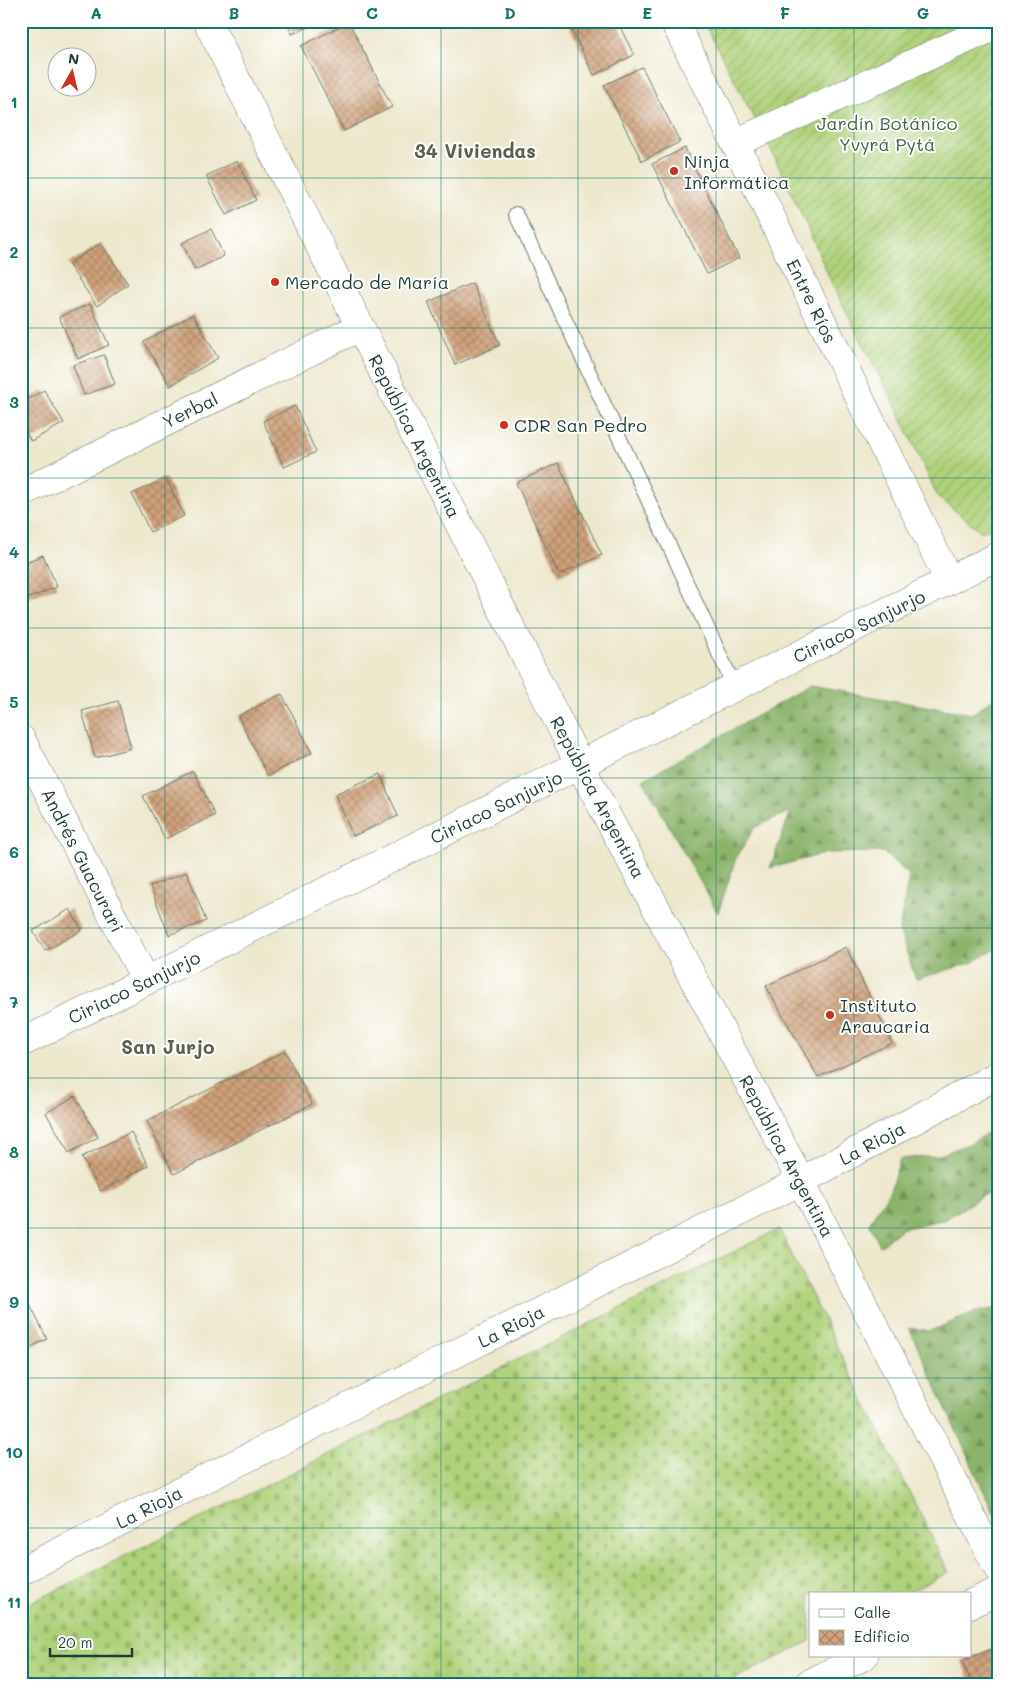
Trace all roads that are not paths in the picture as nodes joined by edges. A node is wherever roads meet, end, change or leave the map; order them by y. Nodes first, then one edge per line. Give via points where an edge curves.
1 (207, 21) edge
2 (674, 21) edge
3 (998, 26) edge
4 (735, 143) junction
5 (516, 214) dead end
6 (360, 327) junction
7 (21, 493) edge
8 (998, 556) edge
9 (949, 582) junction
10 (735, 688) junction
11 (21, 739) edge
12 (580, 765) junction
13 (146, 982) junction
14 (21, 1043) edge
15 (998, 1075) edge
16 (801, 1181) junction
17 (998, 1569) edge
18 (21, 1571) edge
19 (998, 1591) edge
20 (972, 1603) edge
21 (860, 1658) edge
22 (808, 1684) edge

1 - 6 street, República Argentina
2 - 4 street, Entre Ríos
3 - 4 street
4 - 9 street, Entre Ríos
5 - 10 lane
6 - 7 street, Yerbal
6 - 12 street, República Argentina
8 - 9 street, Ciriaco Sanjurjo
9 - 10 street, Ciriaco Sanjurjo
10 - 12 street, Ciriaco Sanjurjo
11 - 13 street, Andrés Guacurari
12 - 13 street, Ciriaco Sanjurjo
12 - 16 street, República Argentina
13 - 14 street, Ciriaco Sanjurjo
15 - 16 street, La Rioja
16 - 17 street, República Argentina
16 - 18 street, La Rioja
19 - 20 street
21 - 22 street

